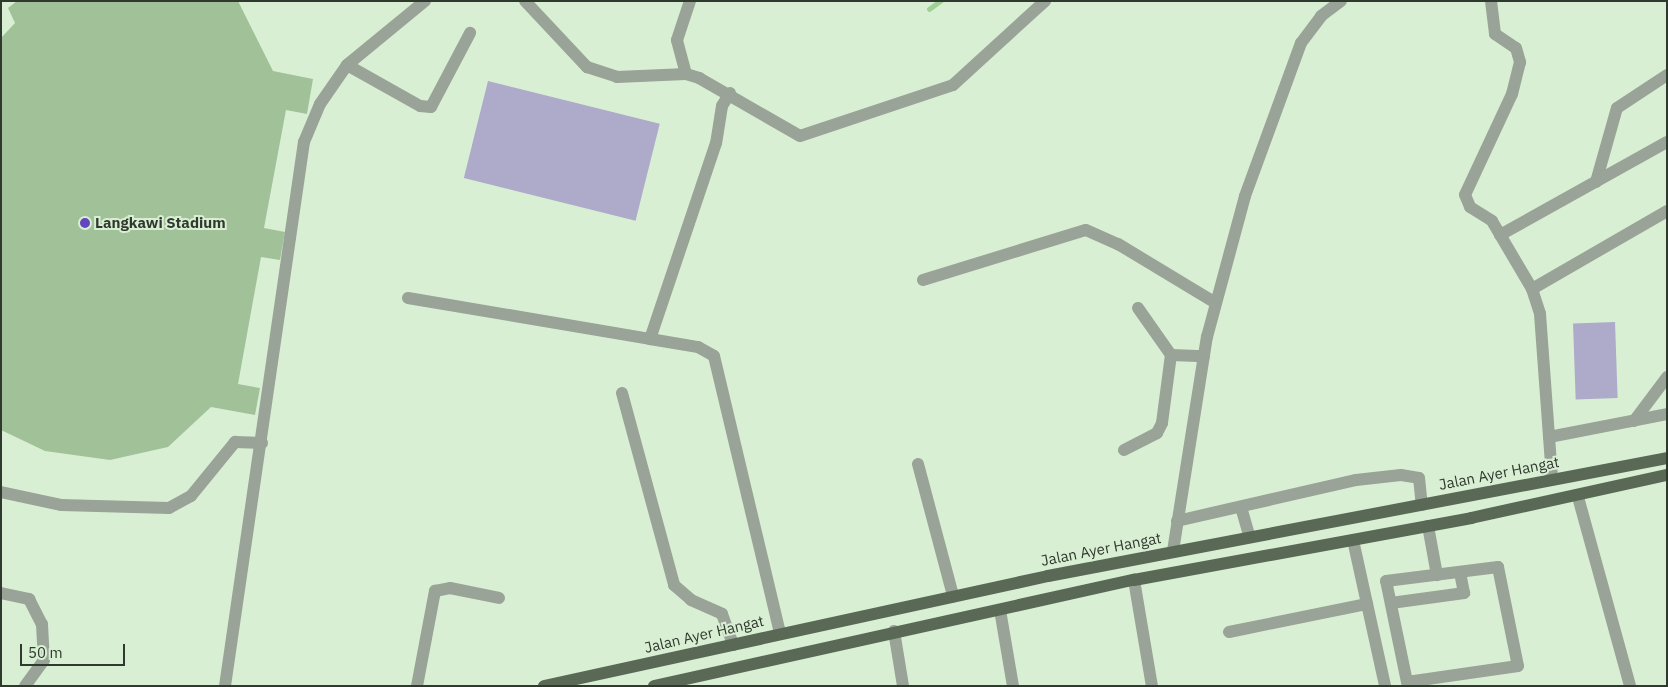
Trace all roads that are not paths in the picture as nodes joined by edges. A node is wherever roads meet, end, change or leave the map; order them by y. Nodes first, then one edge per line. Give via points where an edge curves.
1 (425, 1) edge
2 (525, 1) edge
3 (690, 1) edge
4 (1044, 1) edge
5 (1342, 1) edge
6 (1491, 1) edge
7 (470, 33) dead end
8 (347, 66) junction
9 (686, 74) junction
10 (1667, 75) edge
11 (730, 92) junction
12 (1667, 142) edge
13 (1596, 182) junction
14 (1667, 211) edge
15 (1500, 235) junction
16 (923, 280) dead end
17 (1532, 289) junction
18 (408, 298) dead end
19 (1214, 302) junction
20 (1138, 308) dead end
21 (650, 339) junction
22 (1171, 355) junction
23 (1204, 356) junction
24 (1667, 377) edge
25 (622, 393) dead end
26 (1667, 414) edge
27 (1634, 421) junction
28 (1548, 437) junction
29 (262, 443) junction
30 (1124, 450) dead end
31 (1667, 458) edge
32 (918, 464) dead end
33 (1667, 475) edge
34 (1552, 479) junction
35 (1, 492) edge
36 (1578, 497) junction
37 (1422, 505) junction
38 (1241, 507) junction
39 (1177, 521) junction
40 (1428, 526) junction
41 (1249, 535) junction
42 (1353, 540) junction
43 (1173, 551) junction
44 (1460, 572) junction
45 (1437, 575) junction
46 (1134, 580) junction
47 (1, 593) edge
48 (953, 596) junction
49 (499, 598) dead end
50 (1391, 603) junction
51 (1367, 604) junction
52 (1000, 610) junction
53 (894, 631) junction
54 (1229, 632) dead end
55 (780, 633) junction
56 (733, 645) junction
57 (681, 683) edge
58 (25, 686) edge
59 (225, 686) edge
60 (417, 686) edge
61 (544, 686) edge
62 (654, 686) edge
63 (904, 686) edge
64 (1013, 686) edge
65 (1152, 686) edge
66 (1384, 686) edge
67 (1630, 686) edge

1 - 8 street
2 - 9 street via 587,67 618,77
3 - 9 street via 677,40
4 - 11 street via 953,84 810,135 786,130
5 - 19 street via 1309,29 1280,88
6 - 15 street via 1495,34 1516,48 1520,62 1510,101 1465,195 1470,207 1492,221
7 - 8 street via 431,107 420,106
8 - 29 street via 320,104 304,142
9 - 11 street
10 - 13 street via 1615,112
11 - 21 street via 722,106 716,143
12 - 13 street
13 - 15 street
14 - 17 street
15 - 17 street
16 - 19 street via 1086,230 1118,244
17 - 28 street via 1545,344
18 - 21 street
19 - 23 street
20 - 22 street
21 - 55 street via 698,347 714,356
22 - 23 street
22 - 30 street via 1157,433
23 - 39 street
24 - 27 street
25 - 56 street via 674,585 691,600 722,614
26 - 27 street
27 - 28 street
28 - 34 street
29 - 35 street via 235,442 191,496 169,508 61,505
29 - 59 street
31 - 34 main road, Jalan Ayer Hangat
32 - 48 street
33 - 36 main road
34 - 37 main road, Jalan Ayer Hangat
36 - 40 main road
36 - 67 street
37 - 38 street via 1419,478 1401,475 1356,480
37 - 41 main road, Jalan Ayer Hangat
38 - 39 street
38 - 41 street
39 - 43 street
40 - 42 main road
40 - 45 street
41 - 43 main road, Jalan Ayer Hangat
42 - 46 main road
42 - 51 street
43 - 48 main road, Jalan Ayer Hangat
44 - 45 street
44 - 50 street via 1464,593
44 - 50 street via 1498,568 1518,666 1407,682
45 - 50 street via 1386,581
46 - 52 main road
46 - 65 street
47 - 58 street via 29,599 42,624 44,660
48 - 55 main road, Jalan Ayer Hangat
49 - 60 street via 450,588 435,591
51 - 54 street
51 - 66 street
52 - 53 main road
52 - 64 street
53 - 57 main road
53 - 63 street
55 - 56 main road, Jalan Ayer Hangat
56 - 61 main road, Jalan Ayer Hangat
57 - 62 main road

